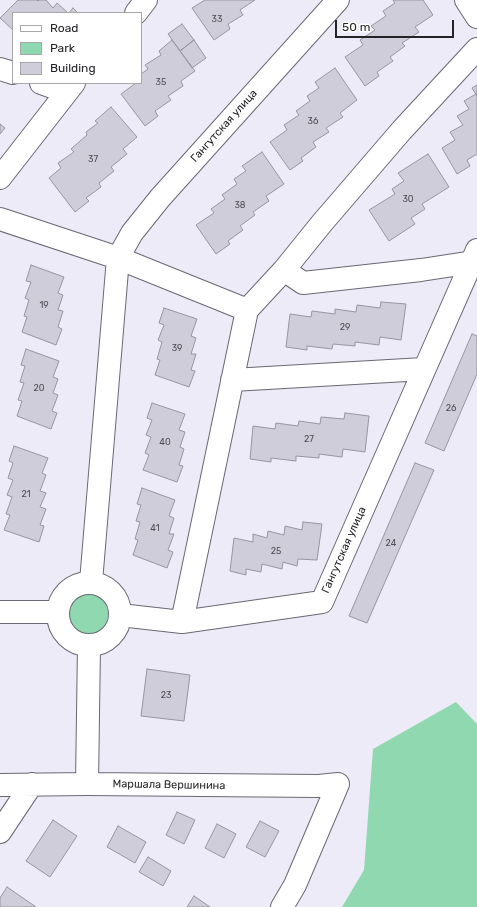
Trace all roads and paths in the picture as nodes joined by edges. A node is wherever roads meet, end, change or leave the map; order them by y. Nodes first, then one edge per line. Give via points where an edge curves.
1 (146, 0) edge
2 (338, 0) edge
3 (466, 0) edge
4 (137, 12) edge
5 (477, 17) edge
6 (477, 49) edge
7 (0, 68) edge
8 (12, 73) edge
9 (48, 84) edge
10 (70, 87) edge
11 (0, 178) edge
12 (0, 219) edge
13 (475, 256) edge
14 (118, 258) junction
15 (284, 270) junction
16 (247, 310) junction
17 (424, 369) junction
18 (232, 380) junction
19 (91, 582) junction
20 (0, 612) edge
21 (58, 612) junction
22 (120, 615) junction
23 (182, 622) junction
24 (89, 645) junction
25 (32, 784) junction
26 (87, 784) junction
27 (0, 785) edge
28 (0, 832) edge
29 (282, 907) edge

1 - 4 street
2 - 14 street, Гангутская улица via 160,198 132,233
3 - 5 street
6 - 15 street via 402,130
7 - 8 street
9 - 10 street
10 - 11 street
12 - 14 street
13 - 15 street, Гангутская улица via 421,270 302,283
13 - 17 street, Гангутская улица
14 - 16 street
14 - 19 street, Гангутская улица
15 - 16 street
16 - 18 street
17 - 18 street
17 - 23 street, Гангутская улица via 322,602
18 - 23 street
19 - 21 street via 72,587 64,594
19 - 22 street via 111,591 117,599
20 - 21 street
21 - 24 street via 63,631 78,643
22 - 23 street, Гангутская улица
22 - 24 street via 116,630 109,638
24 - 26 street
25 - 26 street, Маршала Вершинина
25 - 27 street, Маршала Вершинина
25 - 28 street
26 - 29 street, Маршала Вершинина via 338,784 295,885

